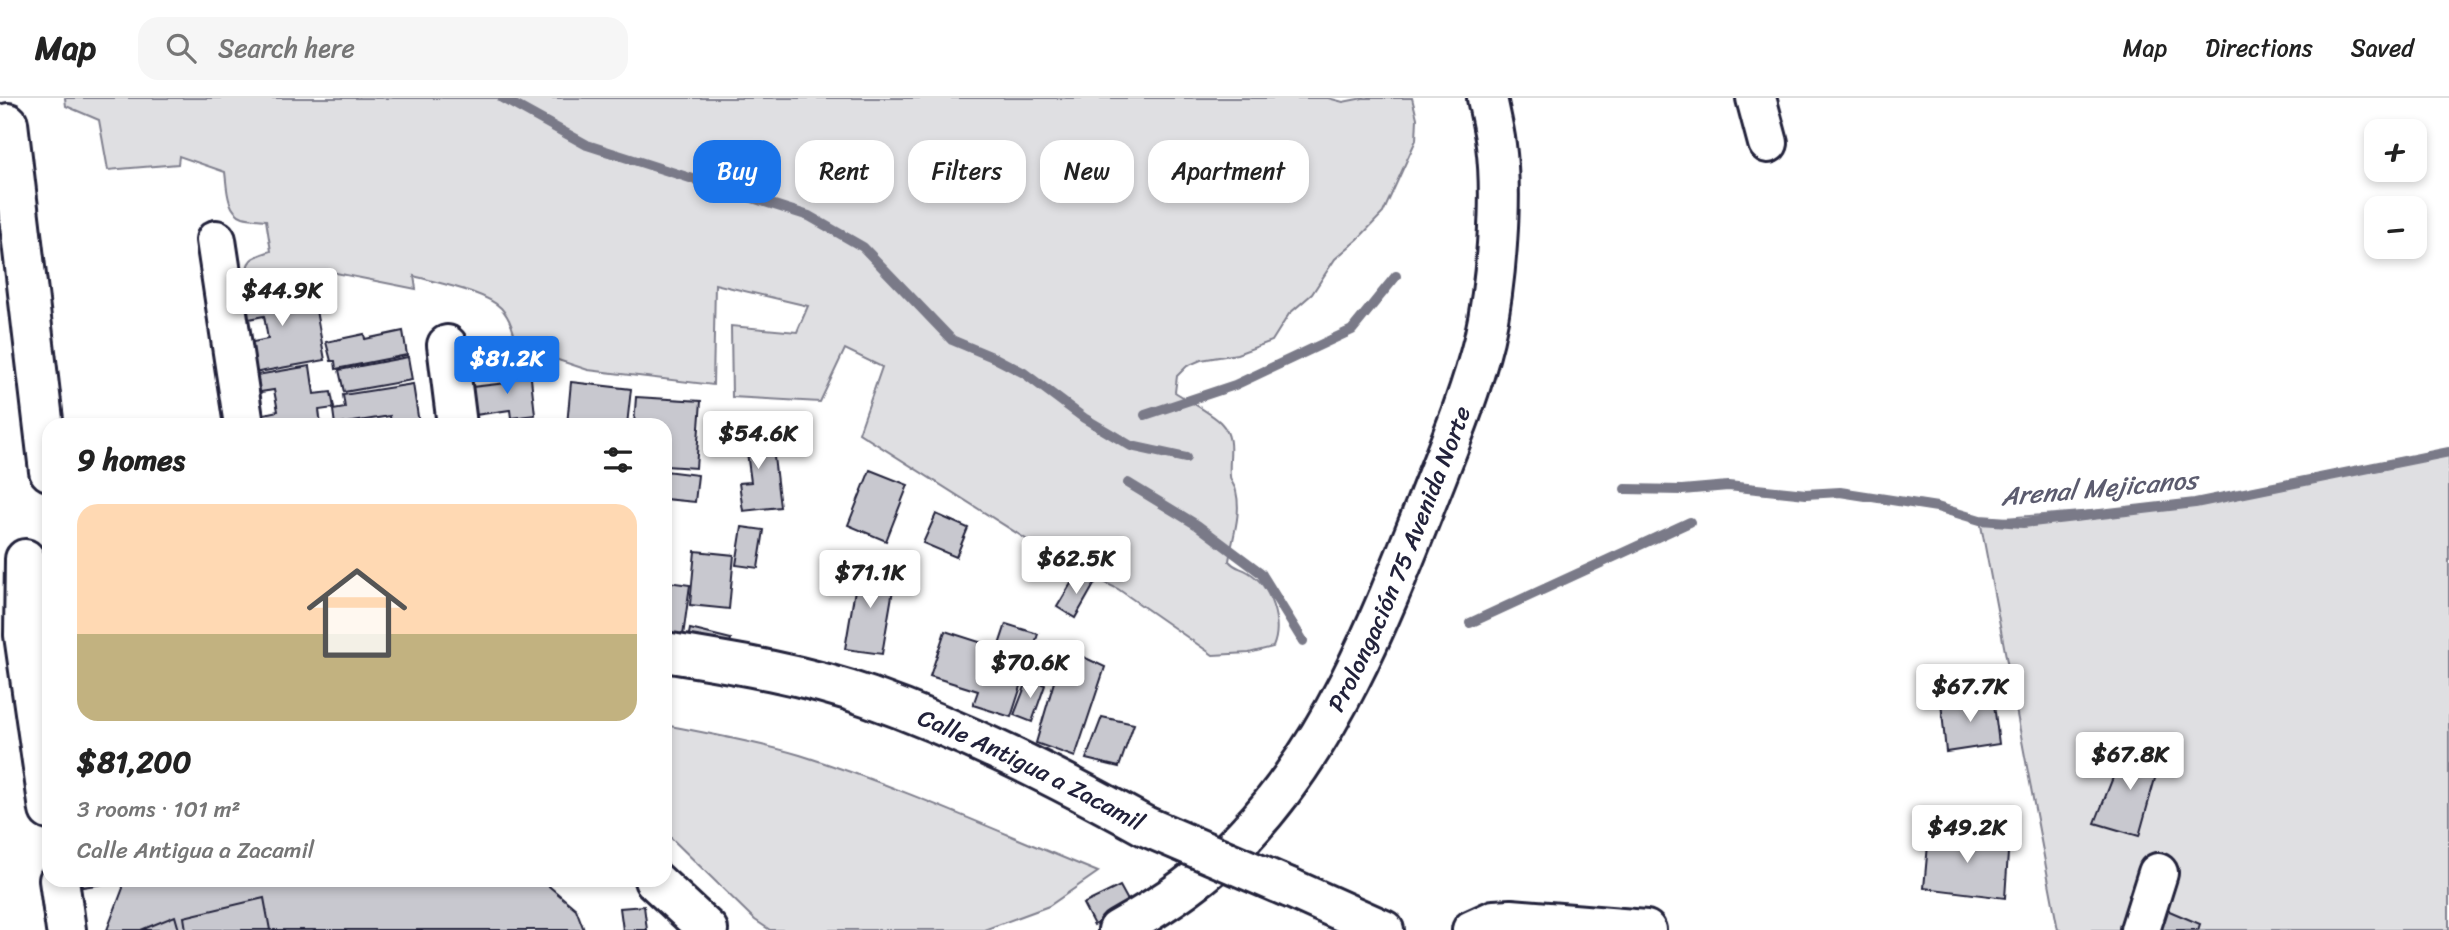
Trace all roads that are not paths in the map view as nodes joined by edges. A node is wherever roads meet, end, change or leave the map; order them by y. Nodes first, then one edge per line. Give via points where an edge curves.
1 (1487, 98) edge
2 (1756, 98) edge
3 (8, 123) dead end
4 (1768, 143) dead end
5 (216, 240) dead end
6 (447, 345) dead end
7 (43, 418) edge
8 (243, 418) edge
9 (456, 418) edge
10 (25, 559) edge
11 (672, 653) edge
12 (42, 761) edge
13 (2158, 873) dead end
14 (60, 887) edge
15 (662, 887) edge
16 (66, 930) edge
17 (708, 930) edge
18 (1118, 930) edge
19 (1384, 930) edge
20 (1472, 930) edge
21 (1646, 930) edge
22 (2140, 930) edge

1 - 18 street, Prolongación 75 Avenida Norte via 1496,146 1499,205 1484,338 1462,412 1373,631 1307,756 1251,828 1192,884
2 - 4 street
3 - 7 street
5 - 8 street
6 - 9 street
10 - 12 street via 24,635
11 - 19 street, Calle Antigua a Zacamil, bridge via 783,674 867,696 1058,778 1145,826
13 - 22 street
14 - 16 street
15 - 17 street
20 - 21 street via 1494,920 1511,919

